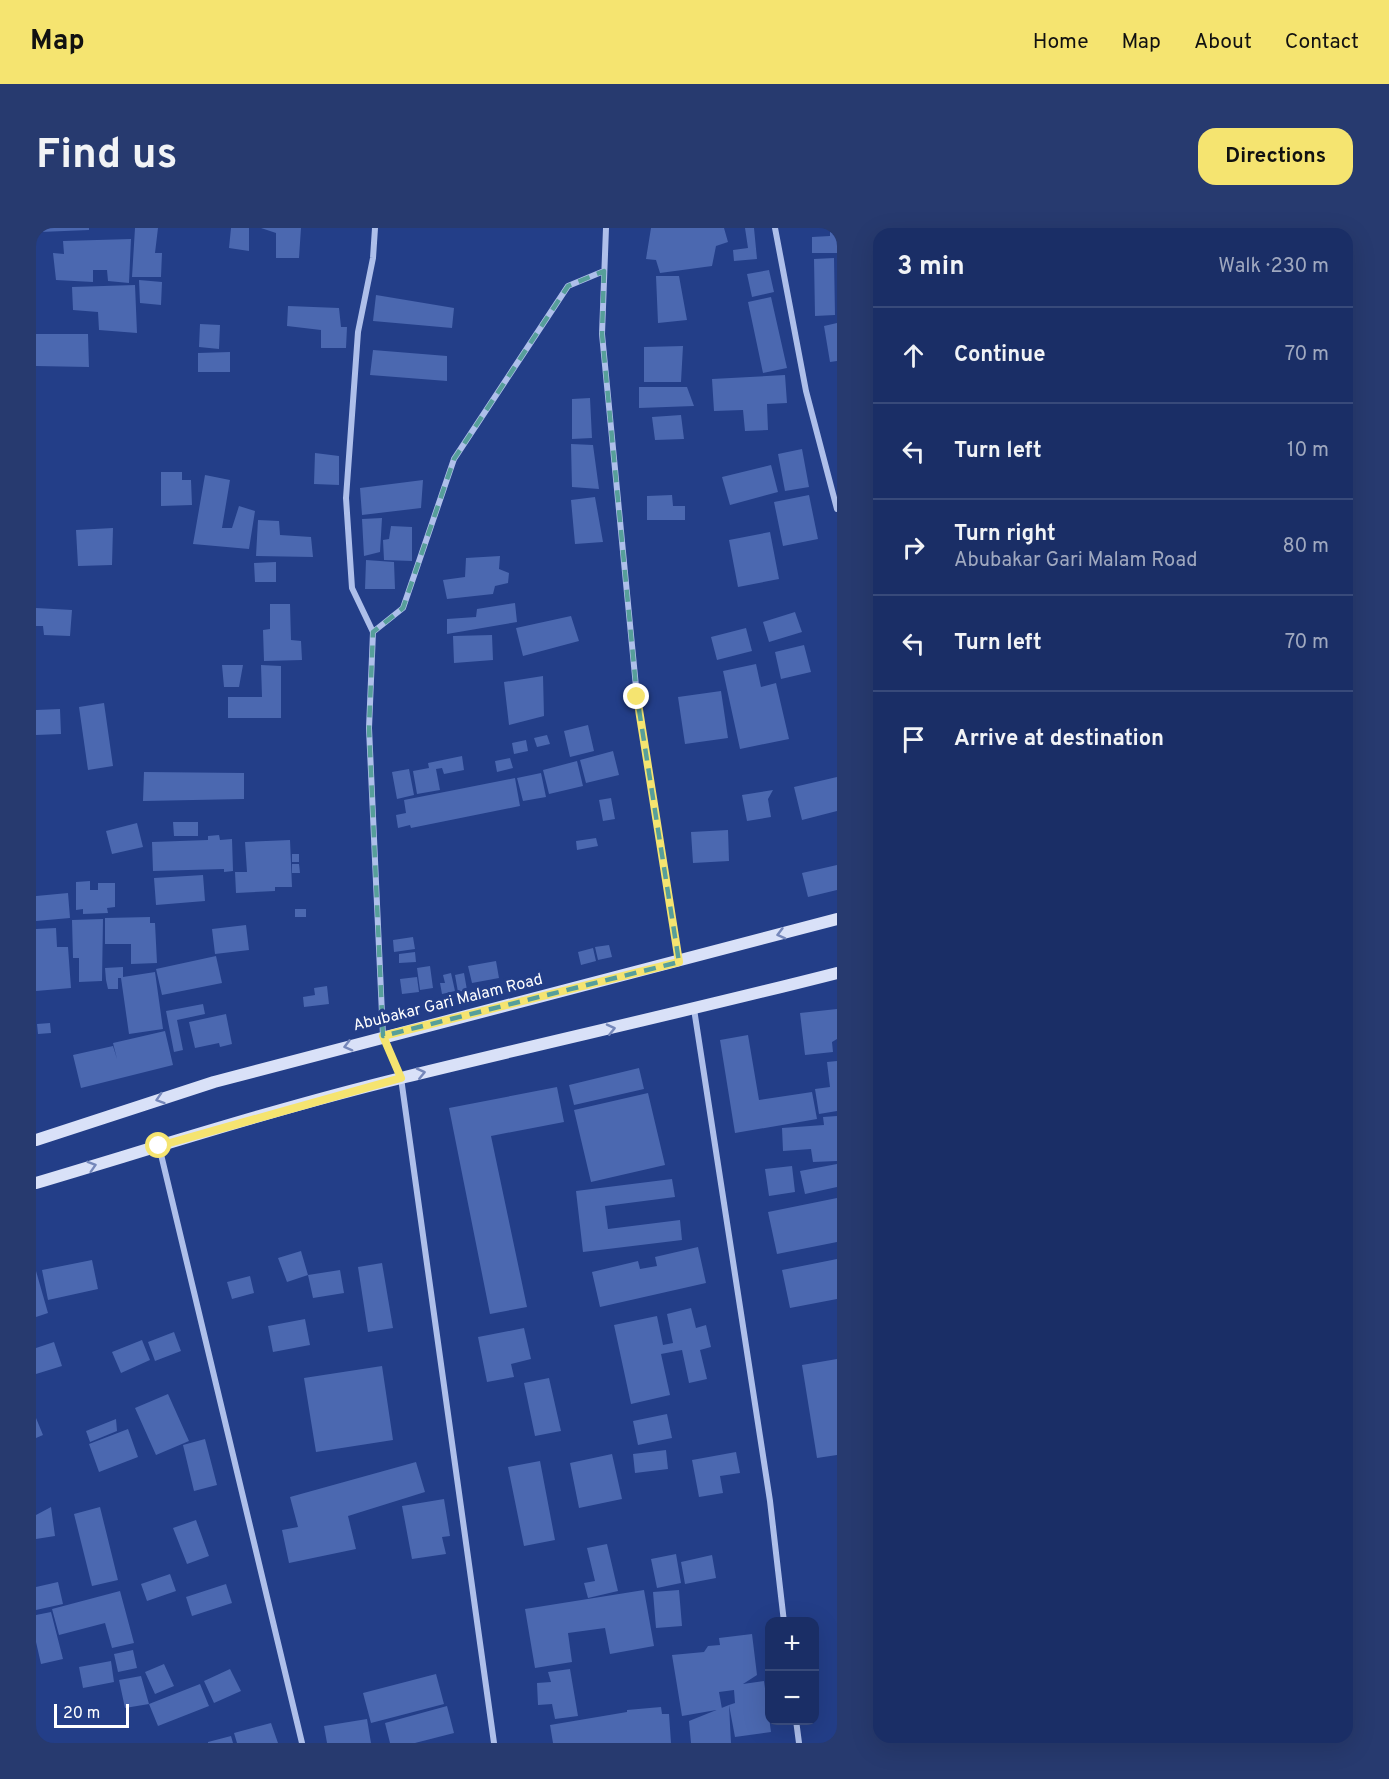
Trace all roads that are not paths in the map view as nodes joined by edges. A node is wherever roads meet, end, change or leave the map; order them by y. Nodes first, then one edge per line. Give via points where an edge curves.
1 (375, 228) edge
2 (606, 228) edge
3 (775, 228) edge
4 (604, 271) junction
5 (837, 509) edge
6 (373, 632) junction
7 (837, 919) edge
8 (679, 962) junction
9 (837, 972) edge
10 (694, 1009) junction
11 (383, 1036) junction
12 (401, 1078) junction
13 (36, 1140) edge
14 (159, 1146) junction
15 (36, 1183) edge
16 (783, 1617) edge
17 (797, 1725) edge
18 (492, 1742) edge
19 (302, 1743) edge
20 (799, 1743) edge

1 - 6 street via 358,332 346,498 352,588
2 - 4 street
3 - 5 street via 806,391
4 - 6 street via 568,286 454,459 403,608
4 - 8 street via 602,334 637,697
6 - 11 street via 369,728
7 -> 8 street, Abubakar Gari Malam Road
8 - 11 street, Abubakar Gari Malam Road
9 - 10 street
12 -> 10 street
10 - 16 street via 768,1489
11 - 12 street
11 -> 13 street, Abubakar Gari Malam Road via 214,1082
12 - 14 street
12 - 18 street
15 -> 14 street
14 - 19 street
17 - 20 street

